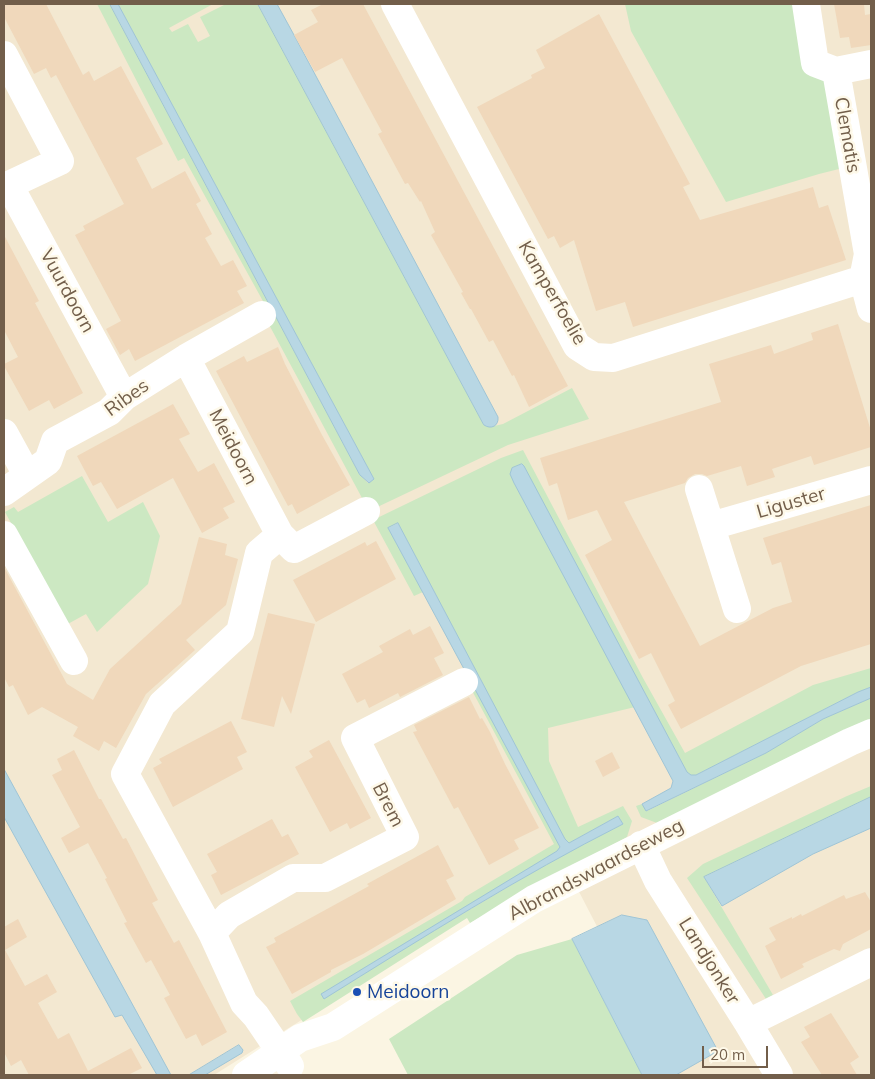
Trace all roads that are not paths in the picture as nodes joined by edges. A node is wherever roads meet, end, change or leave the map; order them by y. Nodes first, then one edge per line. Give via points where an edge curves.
1 (395, 4) edge
2 (806, 4) edge
3 (4, 55) edge
4 (871, 64) edge
5 (836, 71) junction
6 (6, 187) edge
7 (867, 262) edge
8 (871, 309) edge
9 (262, 315) dead end
10 (186, 358) junction
11 (124, 397) junction
12 (4, 433) edge
13 (27, 475) junction
14 (871, 480) edge
15 (699, 490) dead end
16 (4, 492) edge
17 (366, 511) dead end
18 (711, 526) junction
19 (4, 535) edge
20 (280, 535) junction
21 (737, 609) dead end
22 (74, 661) dead end
23 (464, 682) dead end
24 (871, 734) edge
25 (641, 845) junction
26 (212, 933) junction
27 (871, 962) edge
28 (748, 1023) junction
29 (283, 1064) edge
30 (246, 1075) edge
31 (779, 1075) edge

1 - 7 street, Kamperfoelie via 577,346 594,357 613,358
2 - 5 street, Clematis via 815,63
3 - 6 street, Vuurdoorn via 60,161
4 - 5 street
5 - 7 street, Clematis
6 - 11 street, Vuurdoorn
7 - 8 street, Clematis
9 - 10 street, Ribes
10 - 11 street, Ribes
10 - 20 street, Meidoorn
11 - 13 street, Ribes via 109,412 55,441 48,461
12 - 13 street
13 - 16 street, Ribes
14 - 18 street, Liguster
15 - 18 street
17 - 20 street via 294,548
18 - 21 street
19 - 22 street
20 - 26 street via 259,553 240,632 162,704 125,774
23 - 26 street, Brem via 355,738 405,837 324,878 294,878 229,915
24 - 25 street, Albrandswaardseweg
25 - 28 street, Landjonker via 658,881
25 - 29 street, Albrandswaardseweg via 534,899 333,1027 300,1038
26 - 29 street via 244,1003 256,1016
27 - 28 street
28 - 31 street, Landjonker
29 - 30 street, Albrandswaardseweg

